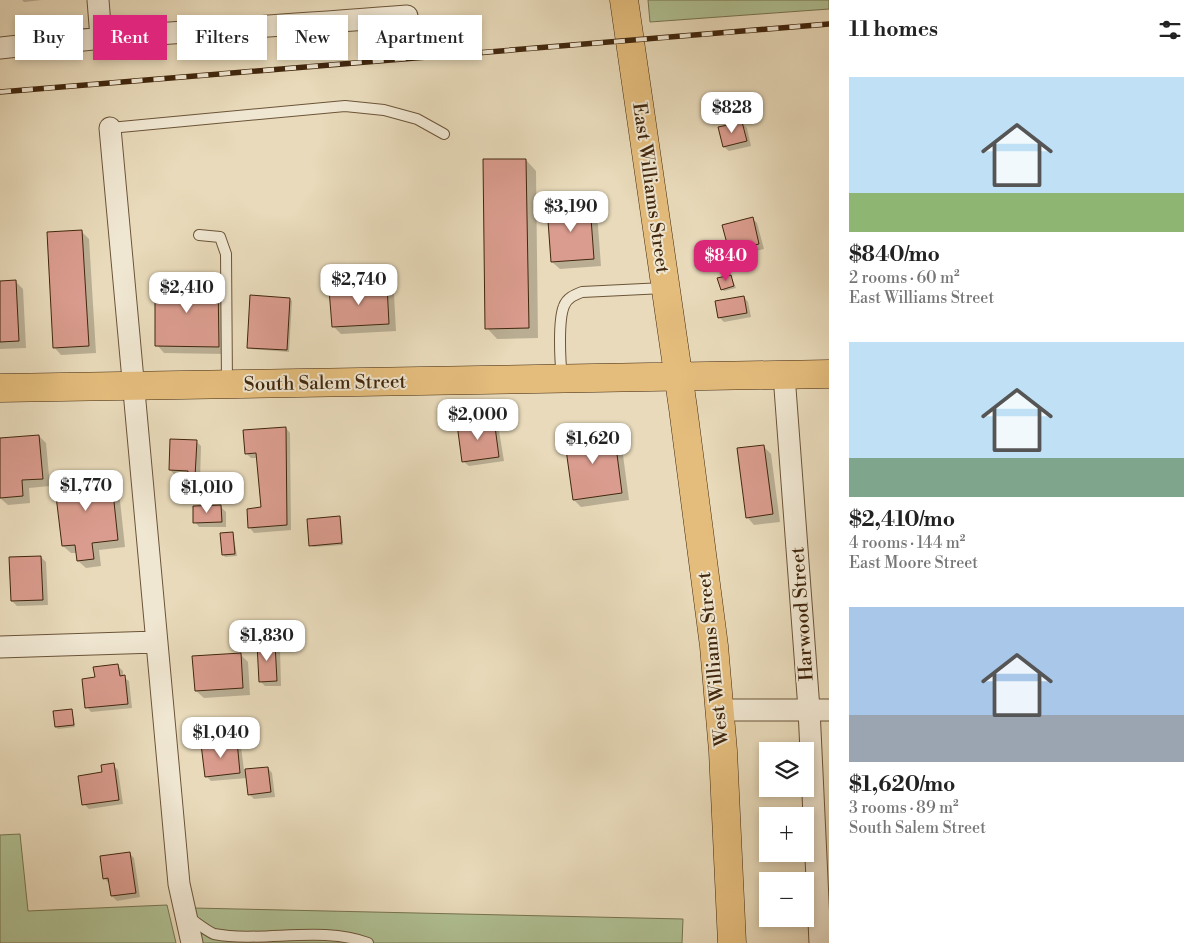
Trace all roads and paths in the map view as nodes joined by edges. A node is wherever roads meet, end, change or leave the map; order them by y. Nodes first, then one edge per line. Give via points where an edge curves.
1 (98, 0) edge
2 (624, 0) edge
3 (99, 15) edge
4 (358, 20) edge
5 (167, 33) edge
6 (93, 39) edge
7 (0, 48) edge
8 (110, 128) joint
9 (444, 134) dead end
10 (199, 235) dead end
11 (664, 288) junction
12 (829, 374) edge
13 (784, 375) junction
14 (677, 376) junction
15 (562, 378) junction
16 (227, 384) junction
17 (132, 386) junction
18 (0, 388) edge
19 (156, 642) junction
20 (0, 647) edge
21 (720, 710) junction
22 (819, 710) edge
23 (185, 915) junction
24 (192, 943) edge
25 (368, 943) edge
26 (732, 943) edge
27 (820, 943) edge

1 - 3 street
2 - 11 main road, East Williams Street
4 - 5 street
6 - 7 street
8 - 9 lane via 345,106 384,110 417,119
8 - 17 street
10 - 16 lane via 220,237 226,254
11 - 14 main road, East Williams Street
11 - 15 lane via 582,292 572,296 563,308
12 - 13 main road, South Salem Street
13 - 14 main road, South Salem Street
13 - 22 street, Harwood Street
14 - 15 main road, South Salem Street
14 - 21 main road, West Williams Street via 707,587
15 - 16 main road, South Salem Street
16 - 17 main road, South Salem Street
17 - 18 main road, South Salem Street
17 - 19 street
19 - 20 street
19 - 23 street via 178,875
21 - 22 street
21 - 26 main road, West Williams Street
22 - 27 street, Harwood Street
23 - 24 street
23 - 25 lane via 214,934 237,939 270,942 344,938

